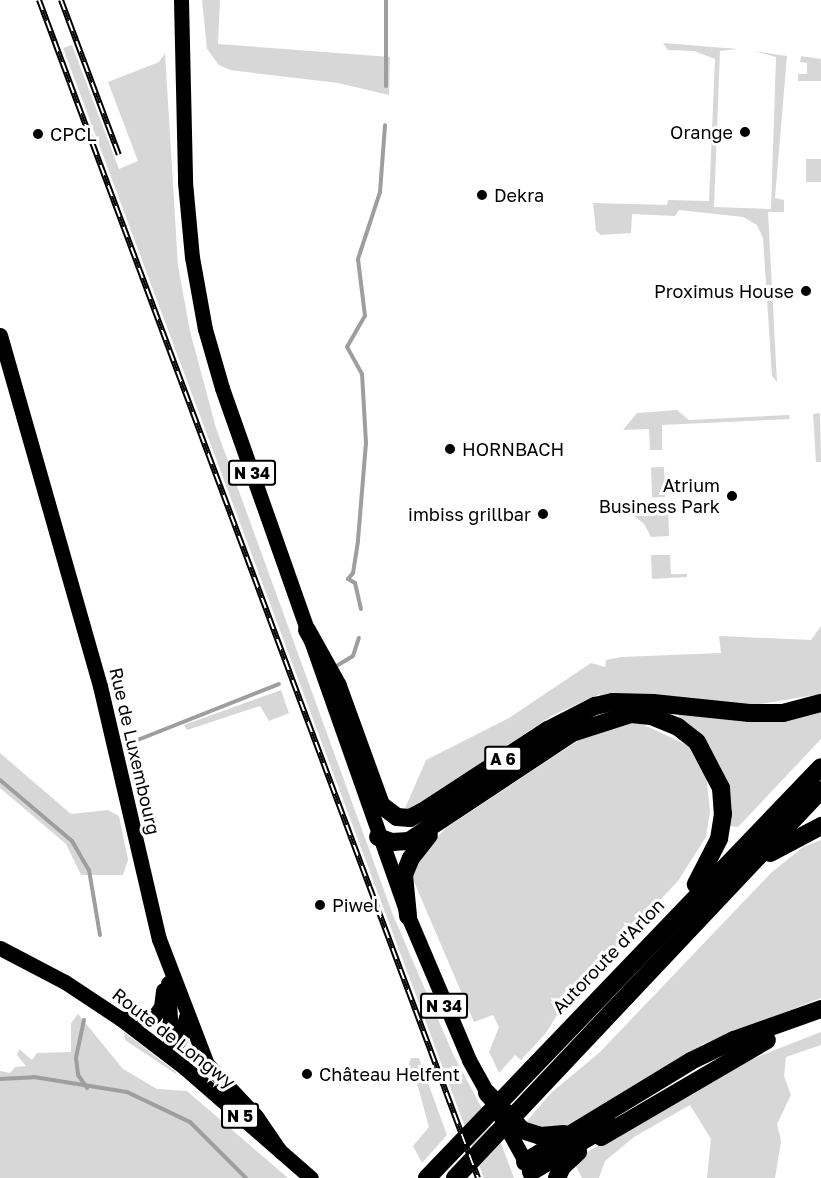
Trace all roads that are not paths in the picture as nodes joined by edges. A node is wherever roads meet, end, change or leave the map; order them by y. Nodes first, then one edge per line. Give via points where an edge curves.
1 (181, 0) edge
2 (0, 335) edge
3 (307, 630) junction
4 (821, 703) edge
5 (578, 713) junction
6 (521, 765) junction
7 (821, 766) edge
8 (821, 790) edge
9 (821, 826) edge
10 (378, 837) junction
11 (756, 858) junction
12 (408, 916) junction
13 (672, 920) junction
14 (159, 939) junction
15 (0, 948) edge
16 (821, 1009) edge
17 (186, 1017) junction
18 (121, 1019) junction
19 (821, 1022) edge
20 (767, 1040) junction
21 (166, 1053) junction
22 (487, 1093) junction
23 (572, 1133) junction
24 (280, 1151) junction
25 (532, 1174) edge
26 (311, 1178) edge
27 (427, 1178) edge
28 (455, 1178) edge
29 (557, 1178) edge

1 - 3 main road, N 34 via 185,182 192,257 205,329
2 - 14 main road, Rue de Luxembourg via 100,686
3 - 5 highway, A 6 via 338,686 381,805 397,817 410,818 422,812
3 - 10 main road, N 34
4 - 5 highway, A 6 via 783,713 749,713 613,702
5 - 10 highway, A 6 via 552,735 424,818
6 - 10 highway, A 6 via 409,841 392,842
6 - 12 highway, A 6 via 506,781 425,838 415,851 404,875
6 - 13 highway, A 6 via 572,733 631,714 651,716 678,727 697,742 721,788 723,814 710,861
7 - 13 highway, Autoroute d'Arlon / A 6
8 - 11 highway
9 - 11 highway
10 - 12 main road, N 34
11 - 28 highway
12 - 22 main road, N 34 via 440,997
13 - 27 highway, Autoroute d'Arlon / A 6
14 - 17 main road, Rue de Luxembourg
14 - 18 main road via 161,1007 154,1016
14 - 21 main road via 170,994
15 - 18 main road, Route de Longwy / N 5 via 75,988
16 - 23 highway via 734,1040
17 - 21 main road via 181,1037
17 - 24 main road, Rue de Luxembourg via 207,1064 256,1116
18 - 21 main road, Route de Longwy / N 5
19 - 20 highway
20 - 25 highway via 694,1073
20 - 29 highway via 585,1147 562,1167
21 - 24 main road, Route de Longwy / N 5
22 - 23 highway via 522,1130 542,1136
22 - 25 main road, N 34
23 - 25 highway
24 - 26 main road, Route de Longwy / N 5

